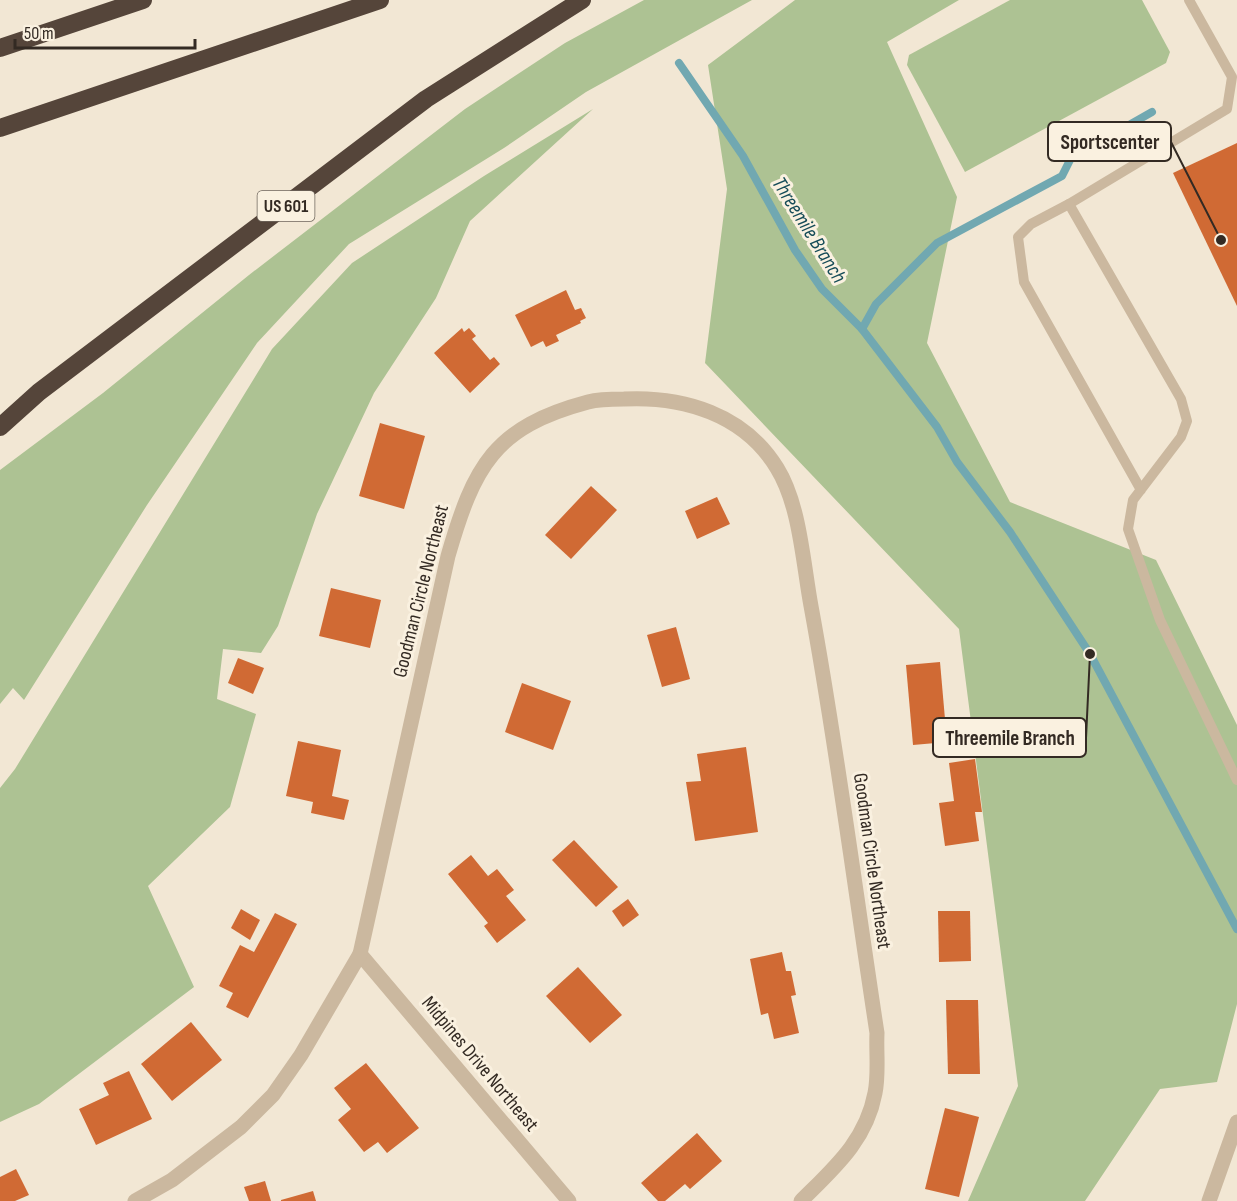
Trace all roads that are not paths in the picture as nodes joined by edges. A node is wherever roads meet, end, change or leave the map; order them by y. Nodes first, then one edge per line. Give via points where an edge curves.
1 (143, 0) edge
2 (380, 0) edge
3 (582, 0) edge
4 (1194, 3) edge
5 (0, 48) edge
6 (0, 128) edge
7 (1069, 204) junction
8 (39, 392) junction
9 (0, 416) edge
10 (0, 427) edge
11 (1141, 490) junction
12 (1237, 780) edge
13 (360, 954) junction
14 (1237, 1122) edge
15 (135, 1201) edge
16 (569, 1201) edge
17 (801, 1201) edge
18 (1209, 1201) edge

1 - 5 highway
2 - 6 highway
3 - 8 highway, US 601 via 426,99
4 - 7 lane via 1232,77 1227,109
7 - 11 lane via 1181,399 1187,421 1181,437
7 - 11 lane via 1032,224 1018,237 1024,282
8 - 9 highway
8 - 10 highway, US 601
11 - 12 lane via 1133,500 1128,529 1160,620
13 - 15 street, Goodman Circle Northeast via 273,1095 206,1154
13 - 16 street, Midpines Drive Northeast
13 - 17 street, Goodman Circle Northeast via 448,556 460,512 493,451 527,424 593,400 643,398 687,402 733,424 759,444 778,468 791,498 822,668 877,1033 876,1091 867,1125 848,1154
14 - 18 street

